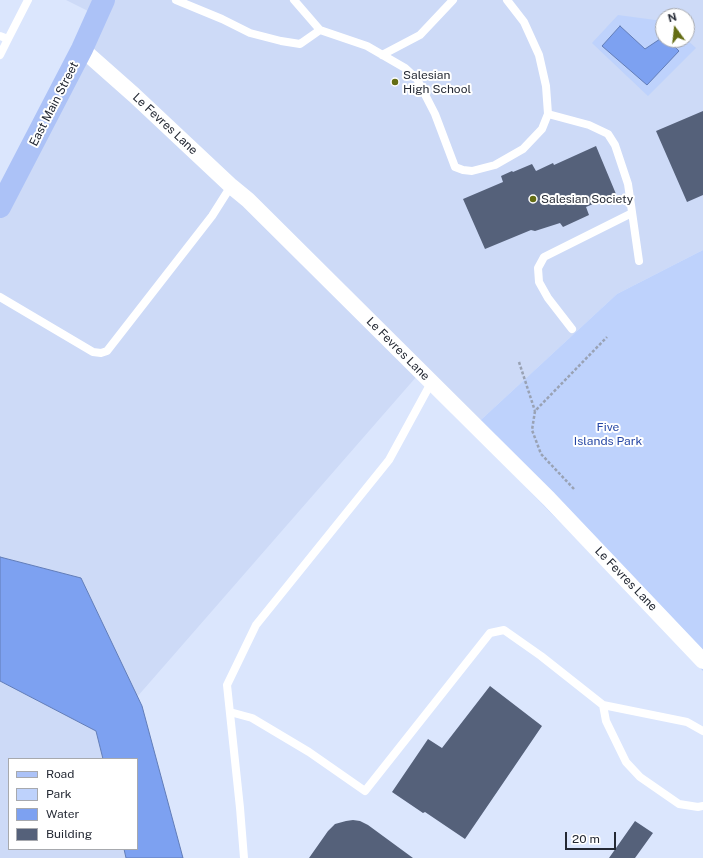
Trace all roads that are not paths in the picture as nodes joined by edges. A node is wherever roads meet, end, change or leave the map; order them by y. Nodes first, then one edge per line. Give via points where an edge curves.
1 (28, 0) edge
2 (104, 0) edge
3 (176, 0) edge
4 (294, 0) edge
5 (453, 0) edge
6 (507, 0) edge
7 (320, 30) junction
8 (4, 38) edge
9 (82, 49) junction
10 (382, 54) junction
11 (0, 55) edge
12 (548, 114) junction
13 (231, 186) junction
14 (0, 207) edge
15 (632, 213) junction
16 (639, 261) dead end
17 (0, 297) edge
18 (572, 329) dead end
19 (431, 383) junction
20 (703, 660) edge
21 (603, 705) junction
22 (230, 712) junction
23 (703, 731) edge
24 (703, 806) edge
25 (244, 858) edge

1 - 8 lane
2 - 9 main road, East Main Street
3 - 7 lane via 250,33 281,41 300,44
4 - 7 lane
5 - 10 lane via 420,35
6 - 12 lane via 524,22 539,56 546,86
7 - 10 lane via 367,46
8 - 11 lane
9 - 13 street, Le Fevres Lane
9 - 14 main road, East Main Street
10 - 12 lane via 417,79 435,114 455,167 463,170 472,171 495,165 523,149 542,129
12 - 15 lane via 588,125 608,134 615,145 628,184
13 - 17 lane via 212,216 107,351 93,352
13 - 19 street, Le Fevres Lane
15 - 16 lane
15 - 18 lane via 544,257 538,268 539,282
19 - 20 street, Le Fevres Lane via 549,499
19 - 22 lane via 388,460 256,625 227,685
21 - 22 lane via 504,630 490,633 365,792 309,752 252,718
21 - 23 lane via 687,722
21 - 24 lane via 606,721 626,762 640,777 679,804
22 - 25 lane

